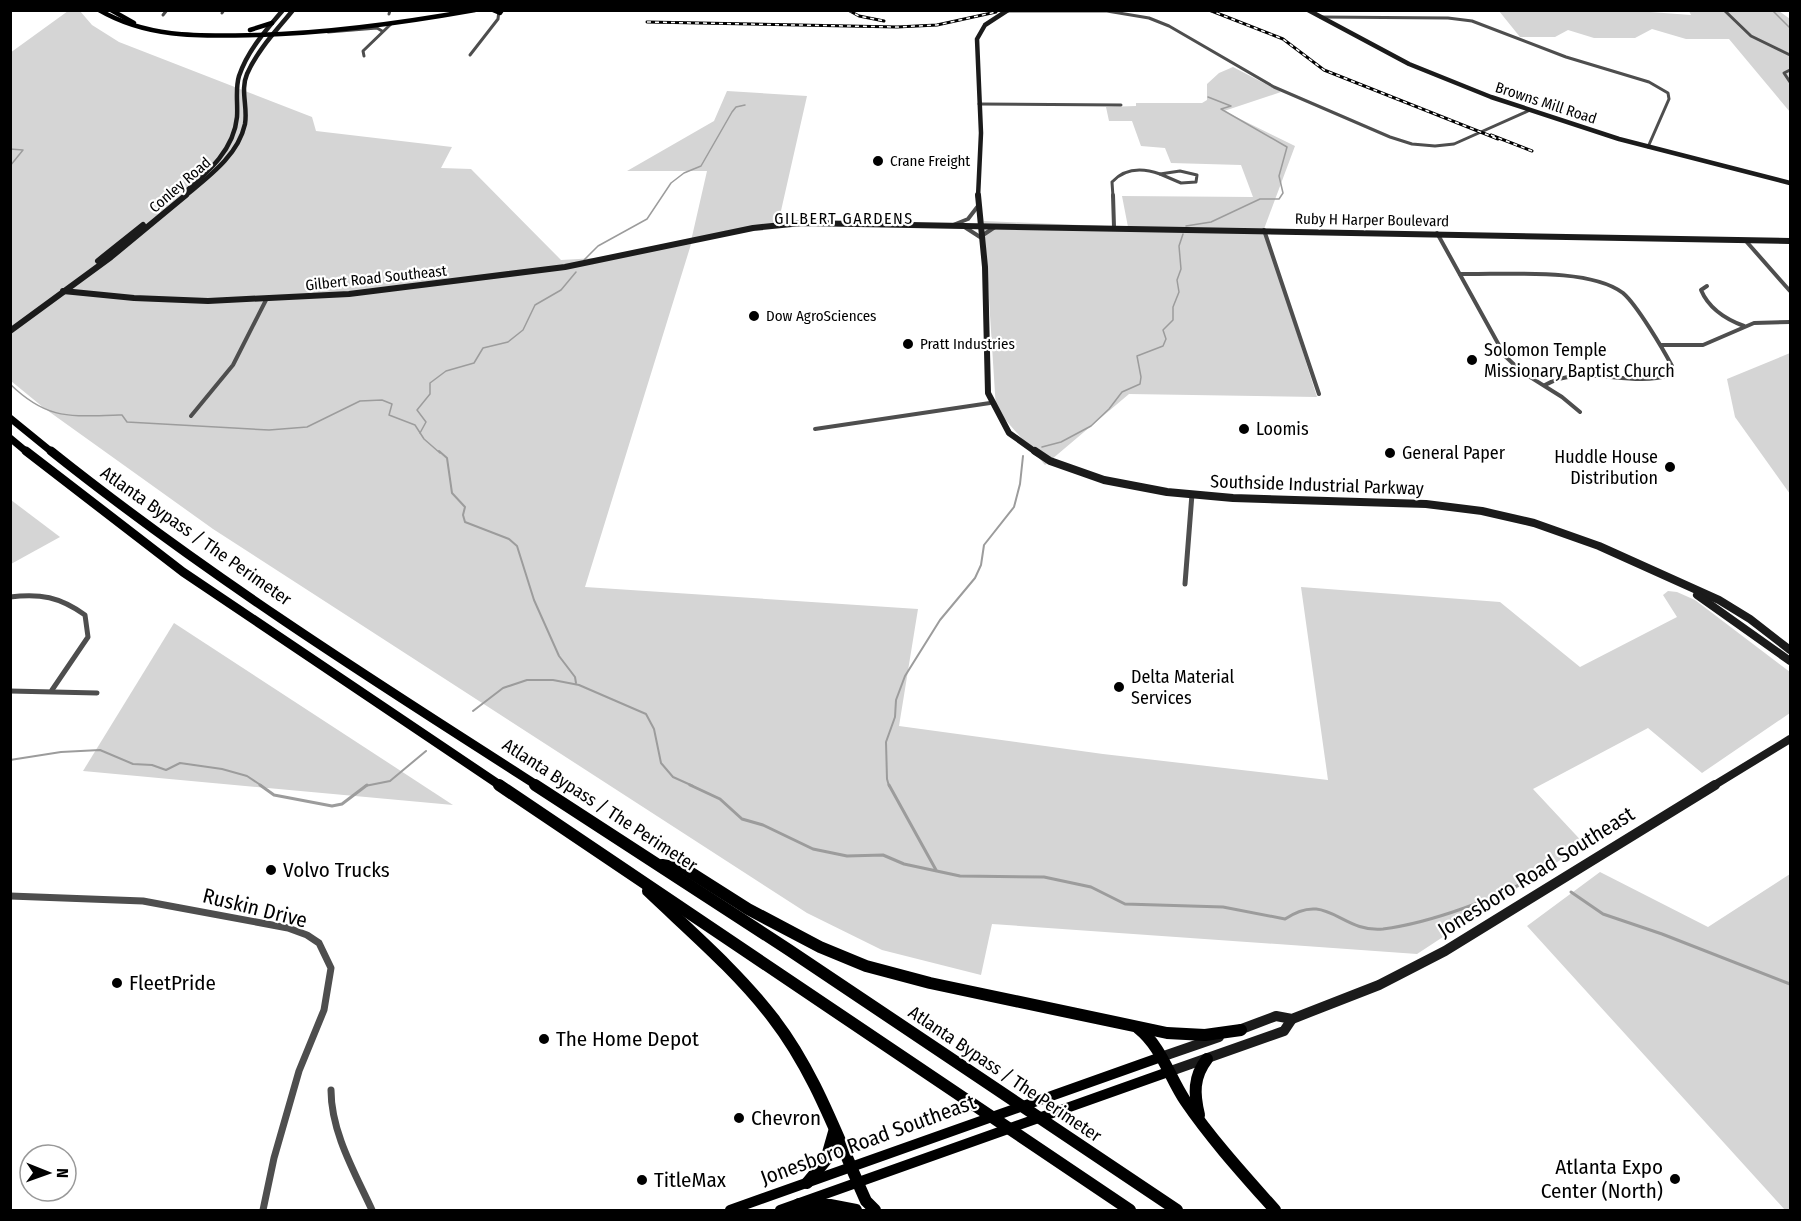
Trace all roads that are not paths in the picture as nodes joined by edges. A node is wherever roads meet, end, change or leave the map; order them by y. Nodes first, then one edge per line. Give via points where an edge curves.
1 (99, 10) edge
2 (111, 10) edge
3 (167, 10) edge
4 (283, 10) edge
5 (292, 10) edge
6 (456, 10) edge
7 (475, 10) edge
8 (494, 10) edge
9 (1308, 10) edge
10 (1724, 10) edge
11 (500, 11) edge
12 (1008, 11) edge
13 (163, 15) dead end
14 (1320, 16) junction
15 (272, 23) junction
16 (391, 24) junction
17 (280, 25) junction
18 (293, 30) junction
19 (248, 31) junction
20 (382, 31) junction
21 (265, 32) junction
22 (274, 32) junction
23 (318, 32) junction
24 (287, 34) junction
25 (243, 35) junction
26 (257, 42) junction
27 (266, 42) junction
28 (470, 55) dead end
29 (1791, 55) edge
30 (364, 56) dead end
31 (1791, 70) edge
32 (1791, 82) edge
33 (980, 104) junction
34 (1121, 105) dead end
35 (1528, 111) junction
36 (1648, 147) junction
37 (1160, 174) junction
38 (1791, 183) edge
39 (978, 206) junction
40 (953, 225) junction
41 (979, 225) junction
42 (1002, 225) junction
43 (1114, 227) junction
44 (1264, 230) junction
45 (1437, 233) junction
46 (980, 237) junction
47 (1745, 240) junction
48 (688, 241) joint
49 (1791, 241) edge
50 (1460, 274) junction
51 (1783, 283) junction
52 (1791, 283) edge
53 (1707, 286) dead end
54 (63, 291) junction
55 (1791, 291) edge
56 (266, 300) junction
57 (1791, 322) edge
58 (1744, 326) junction
59 (10, 331) edge
60 (1661, 345) junction
61 (1545, 385) junction
62 (1319, 394) dead end
63 (990, 403) junction
64 (1580, 412) dead end
65 (191, 416) dead end
66 (10, 418) edge
67 (815, 429) dead end
68 (10, 438) edge
69 (1192, 494) junction
70 (1185, 584) dead end
71 (1681, 584) junction
72 (10, 597) edge
73 (1782, 644) junction
74 (1773, 649) junction
75 (1791, 650) edge
76 (1791, 661) edge
77 (52, 690) junction
78 (10, 691) edge
79 (97, 693) dead end
80 (1791, 739) edge
81 (659, 865) junction
82 (634, 876) junction
83 (10, 896) edge
84 (1292, 1019) junction
85 (1136, 1026) junction
86 (1241, 1030) junction
87 (1161, 1057) junction
88 (1208, 1059) junction
89 (1168, 1072) junction
90 (331, 1089) dead end
91 (1201, 1120) junction
92 (835, 1129) junction
93 (852, 1167) junction
94 (807, 1183) junction
95 (858, 1183) junction
96 (799, 1204) junction
97 (263, 1210) edge
98 (372, 1210) edge
99 (730, 1210) edge
100 (780, 1210) edge
101 (856, 1210) edge
102 (875, 1210) edge
103 (1130, 1210) edge
104 (1177, 1210) edge
105 (1275, 1210) edge

1 - 25 main road via 114,20 153,33
2 - 19 main road via 138,24 167,30
3 - 13 street
4 - 15 street, Conley Road
5 - 17 street, Conley Road
6 - 18 main road via 370,25
7 - 16 main road
8 - 11 main road
9 - 14 street, Browns Mill Road
10 - 29 street via 1751,36
11 - 28 street
12 - 33 street, Southside Industrial Parkway via 987,23 978,35
12 - 35 street via 1107,11 1149,18 1274,87 1412,144 1454,144
14 - 35 street, Browns Mill Road via 1409,64
14 - 36 street via 1472,21 1566,57 1649,82 1668,93 1669,99
15 - 19 main road
15 - 21 street, Conley Road
16 - 20 street
16 - 23 main road
17 - 18 main road
17 - 22 street, Conley Road
18 - 22 main road
19 - 21 main road
20 - 23 street via 377,28
20 - 30 street via 363,51
21 - 22 main road
21 - 25 main road
21 - 26 street, Conley Road
22 - 24 main road
22 - 27 street, Conley Road
23 - 24 main road
24 - 27 main road
25 - 26 main road via 254,37
26 - 54 street, Conley Road via 239,74 235,127 218,161
27 - 54 street, Conley Road via 245,80 245,123 238,143 225,161 204,183
31 - 32 street via 1784,73
33 - 34 street
33 - 39 street, Southside Industrial Parkway
35 - 36 street, Browns Mill Road
36 - 38 street, Browns Mill Road
37 - 37 street via 1181,183 1197,179 1197,175 1187,171
37 - 43 street via 1133,170 1114,178
39 - 40 street via 968,219
39 - 41 street, Southside Industrial Parkway
40 - 41 street, Ruby H Harper Boulevard
40 - 46 street, Ruby H Harper Boulevard via 963,226
40 - 48 street, Ruby H Harper Boulevard via 802,223 738,230
41 - 42 street, Ruby H Harper Boulevard
41 - 46 street, Southside Industrial Parkway
42 - 43 street, Ruby H Harper Boulevard
42 - 46 street
43 - 44 street, Ruby H Harper Boulevard
44 - 45 street, Ruby H Harper Boulevard
44 - 62 street
45 - 47 street, Ruby H Harper Boulevard
45 - 50 street
46 - 63 street, Southside Industrial Parkway via 985,267
47 - 49 street, Ruby H Harper Boulevard
47 - 51 street
48 - 56 street, Gilbert Road Southeast via 559,268
50 - 60 street via 1575,276 1601,281 1624,294
50 - 61 street via 1505,356
51 - 52 street
51 - 55 street
53 - 58 street via 1701,290 1702,295 1712,308
54 - 56 street, Gilbert Road Southeast via 155,300
54 - 59 street, Conley Road
56 - 65 street via 233,365
57 - 58 street
58 - 60 street via 1706,345
60 - 61 street via 1672,366 1670,375 1663,378 1640,381 1570,376
61 - 64 street
63 - 67 street
63 - 69 street, Southside Industrial Parkway via 1017,441 1061,467 1113,482
66 - 81 highway, Atlanta Bypass / The Perimeter via 149,528 226,582
68 - 82 highway, Atlanta Bypass / The Perimeter via 183,572
69 - 70 street
69 - 71 street, Southside Industrial Parkway via 1241,500 1415,503 1483,511 1578,537
71 - 73 street, Southside Industrial Parkway via 1724,603
71 - 74 street, Southside Industrial Parkway
72 - 77 street via 55,596 85,615 88,637
73 - 74 street
73 - 75 street, Southside Industrial Parkway
74 - 76 street, Southside Industrial Parkway
77 - 78 street
77 - 79 street
80 - 84 street, Jonesboro Road Southeast via 1445,951 1379,985
81 - 85 highway via 686,869 748,909 866,966
81 - 104 highway, Atlanta Bypass / The Perimeter
82 - 92 highway via 763,1004 812,1080
82 - 103 highway, Atlanta Bypass / The Perimeter
83 - 97 street, Ruskin Drive via 143,901 288,928 319,943 331,968 328,996 296,1082
84 - 86 street, Jonesboro Road Southeast via 1276,1016
84 - 88 street, Jonesboro Road Southeast via 1284,1031
85 - 86 highway via 1194,1036
85 - 87 highway via 1148,1035
86 - 87 street, Jonesboro Road Southeast
87 - 89 highway
87 - 93 main road, Jonesboro Road Southeast
88 - 89 street, Jonesboro Road Southeast
88 - 91 highway via 1194,1081
89 - 91 highway
89 - 95 main road, Jonesboro Road Southeast
90 - 98 street via 338,1127
91 - 105 highway
92 - 93 highway
92 - 94 highway via 827,1160
93 - 94 main road, Jonesboro Road Southeast
93 - 95 highway
94 - 99 main road, Jonesboro Road Southeast
95 - 96 main road, Jonesboro Road Southeast
95 - 102 highway
96 - 100 main road, Jonesboro Road Southeast
96 - 101 highway

